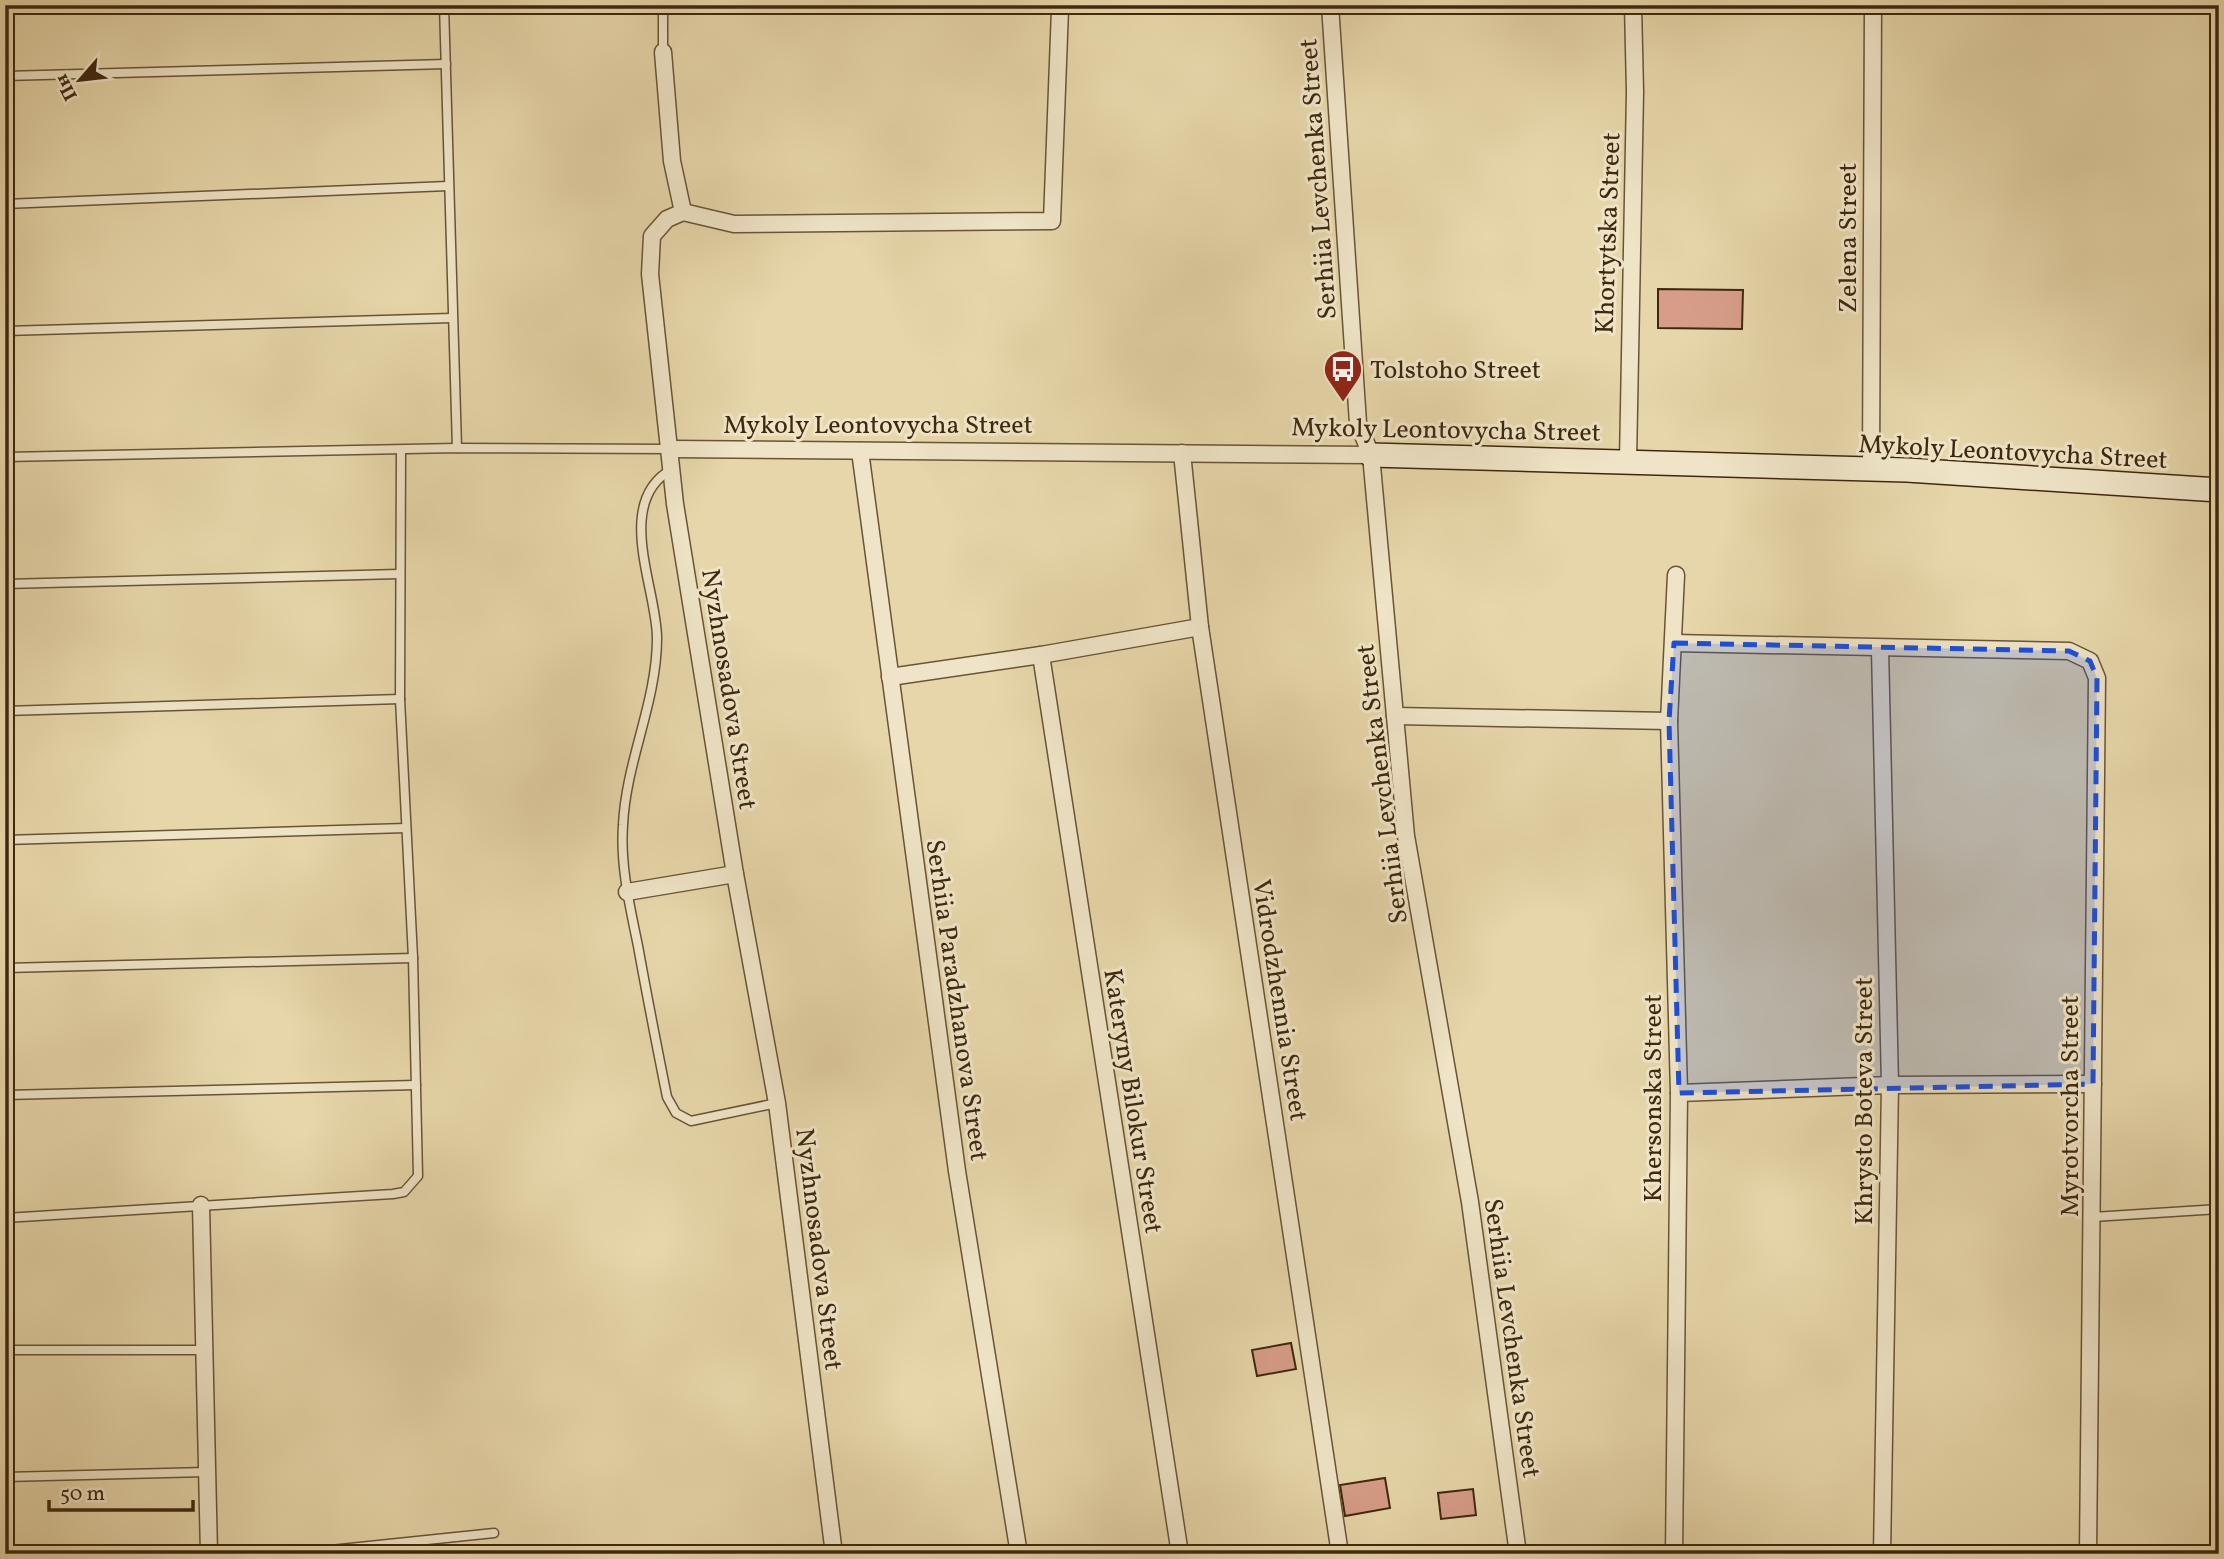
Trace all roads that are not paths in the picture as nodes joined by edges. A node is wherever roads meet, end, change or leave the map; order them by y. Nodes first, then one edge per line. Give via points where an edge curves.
1 (444, 5) edge
2 (663, 5) edge
3 (1330, 5) edge
4 (1633, 5) edge
5 (1873, 5) edge
6 (1060, 9) dead end
7 (663, 51) joint
8 (446, 64) junction
9 (5, 76) edge
10 (448, 186) junction
11 (5, 204) edge
12 (683, 212) junction
13 (452, 318) junction
14 (5, 331) edge
15 (457, 448) junction
16 (671, 449) junction
17 (401, 450) junction
18 (860, 451) junction
19 (1182, 453) junction
20 (1371, 455) junction
21 (5, 457) edge
22 (1628, 461) junction
23 (672, 469) junction
24 (1871, 470) junction
25 (2219, 490) edge
26 (399, 574) junction
27 (1676, 576) dead end
28 (5, 584) edge
29 (1200, 627) junction
30 (1674, 643) junction
31 (1880, 649) junction
32 (1041, 656) junction
33 (890, 677) junction
34 (400, 699) junction
35 (5, 711) edge
36 (1395, 716) junction
37 (1669, 721) junction
38 (406, 828) junction
39 (5, 840) edge
40 (735, 874) junction
41 (627, 892) junction
42 (413, 958) junction
43 (5, 968) edge
44 (2093, 1084) junction
45 (416, 1085) junction
46 (1890, 1085) junction
47 (1679, 1093) junction
48 (5, 1094) edge
49 (777, 1103) junction
50 (201, 1205) junction
51 (2219, 1209) edge
52 (2093, 1217) junction
53 (5, 1218) edge
54 (5, 1350) edge
55 (203, 1350) junction
56 (206, 1472) junction
57 (5, 1477) edge
58 (494, 1533) dead end
59 (209, 1554) edge
60 (292, 1554) edge
61 (834, 1554) edge
62 (1019, 1554) edge
63 (1180, 1554) edge
64 (1340, 1554) edge
65 (1518, 1554) edge
66 (1674, 1554) edge
67 (1882, 1554) edge
68 (2088, 1554) edge

1 - 8 lane
2 - 7 lane
3 - 20 street, Serhiia Levchenka Street via 1359,423
4 - 22 street, Khortytska Street
5 - 24 street, Zelena Street
6 - 12 street via 1052,220 734,224
7 - 12 street via 672,161
8 - 9 lane
8 - 10 lane
10 - 11 lane
10 - 13 lane
12 - 16 street, Nyzhnosadova Street via 667,219 652,236 650,274
13 - 14 lane
13 - 15 lane
15 - 16 lane
15 - 17 lane
16 - 18 street, Mykoly Leontovycha Street
16 - 23 street, Nyzhnosadova Street
17 - 21 lane
17 - 26 lane
18 - 19 street, Mykoly Leontovycha Street
18 - 33 street, Serhiia Paradzhanova Street
19 - 20 street, Mykoly Leontovycha Street
19 - 29 street, Vidrodzhennia Street
20 - 22 street, Mykoly Leontovycha Street
20 - 36 street, Serhiia Levchenka Street
22 - 24 street, Mykoly Leontovycha Street
23 - 40 street, Nyzhnosadova Street
23 - 41 lane via 654,484 642,521 641,552 657,635 654,680 626,792 622,828
24 - 25 street, Mykoly Leontovycha Street
26 - 28 lane
26 - 34 lane
27 - 30 street, Khersonska Street
29 - 32 street
29 - 64 street, Vidrodzhennia Street
30 - 31 street
30 - 37 street, Khersonska Street
31 - 44 street, Myrotvorcha Street via 2069,651 2090,661 2097,678
31 - 46 street, Khrysto Boteva Street
32 - 33 street
32 - 63 street, Kateryny Bilokur Street
33 - 62 street, Serhiia Paradzhanova Street via 957,1171
34 - 35 lane
34 - 38 lane
36 - 37 street
36 - 65 street, Serhiia Levchenka Street via 1406,836 1470,1202
37 - 47 street, Khersonska Street
38 - 39 lane
38 - 42 lane
40 - 41 street
40 - 49 street, Nyzhnosadova Street
41 - 49 lane via 667,1097 676,1113 691,1121
42 - 43 lane
42 - 45 lane
44 - 46 street
44 - 52 street, Myrotvorcha Street
45 - 48 lane
45 - 50 lane via 418,1176 404,1192
46 - 47 street
46 - 67 street, Khrysto Boteva Street
47 - 66 street, Khersonska Street
49 - 61 street, Nyzhnosadova Street
50 - 53 lane
50 - 55 street
51 - 52 lane
52 - 68 street, Myrotvorcha Street
54 - 55 lane
55 - 56 street
56 - 57 lane
56 - 59 street
58 - 60 lane

